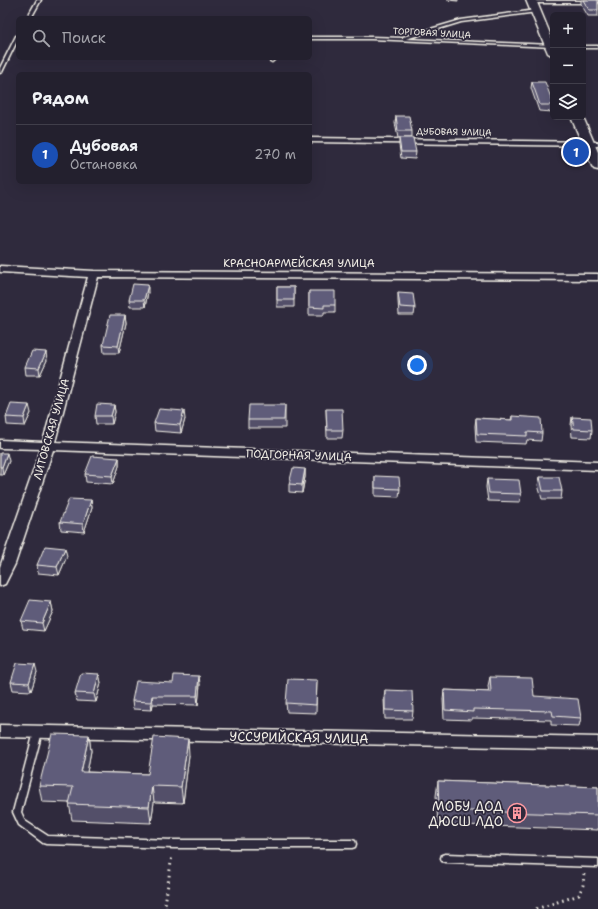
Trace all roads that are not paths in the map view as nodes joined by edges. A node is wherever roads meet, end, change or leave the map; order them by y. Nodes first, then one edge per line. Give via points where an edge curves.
1 (39, 0) edge
2 (552, 1) edge
3 (598, 2) edge
4 (533, 5) edge
5 (30, 16) edge
6 (312, 38) edge
7 (16, 40) edge
8 (399, 40) junction
9 (586, 47) edge
10 (598, 47) edge
11 (552, 48) edge
12 (550, 49) edge
13 (0, 72) edge
14 (579, 120) edge
15 (312, 140) edge
16 (593, 144) edge
17 (598, 166) edge
18 (0, 270) edge
19 (94, 274) junction
20 (598, 277) edge
21 (0, 444) edge
22 (48, 447) junction
23 (598, 466) edge
24 (0, 581) edge
25 (0, 731) edge
26 (38, 732) junction
27 (598, 743) edge
28 (352, 844) dead end
29 (445, 858) dead end
30 (598, 863) edge

1 - 5 lane
2 - 3 lane
2 - 4 lane
4 - 8 lane via 462,21
4 - 11 main road
6 - 8 lane, ТОРГОВАЯ УЛИЦА
7 - 13 lane
8 - 12 lane, ТОРГОВАЯ УЛИЦА
9 - 10 lane
14 - 16 main road
15 - 16 street, ДУБОВАЯ УЛИЦА
16 - 17 main road
18 - 19 street, КРАСНОАРМЕЙСКАЯ УЛИЦА
19 - 20 street, КРАСНОАРМЕЙСКАЯ УЛИЦА
19 - 22 street, ЛИТОВСКАЯ УЛИЦА
21 - 22 street, ПОДГОРНАЯ УЛИЦА
22 - 23 street, ПОДГОРНАЯ УЛИЦА
22 - 24 street, ЛИТОВСКАЯ УЛИЦА
25 - 26 street, УССУРИЙСКАЯ УЛИЦА
26 - 27 street, УССУРИЙСКАЯ УЛИЦА
26 - 28 lane via 17,812 22,824 46,840 174,844
29 - 30 lane

